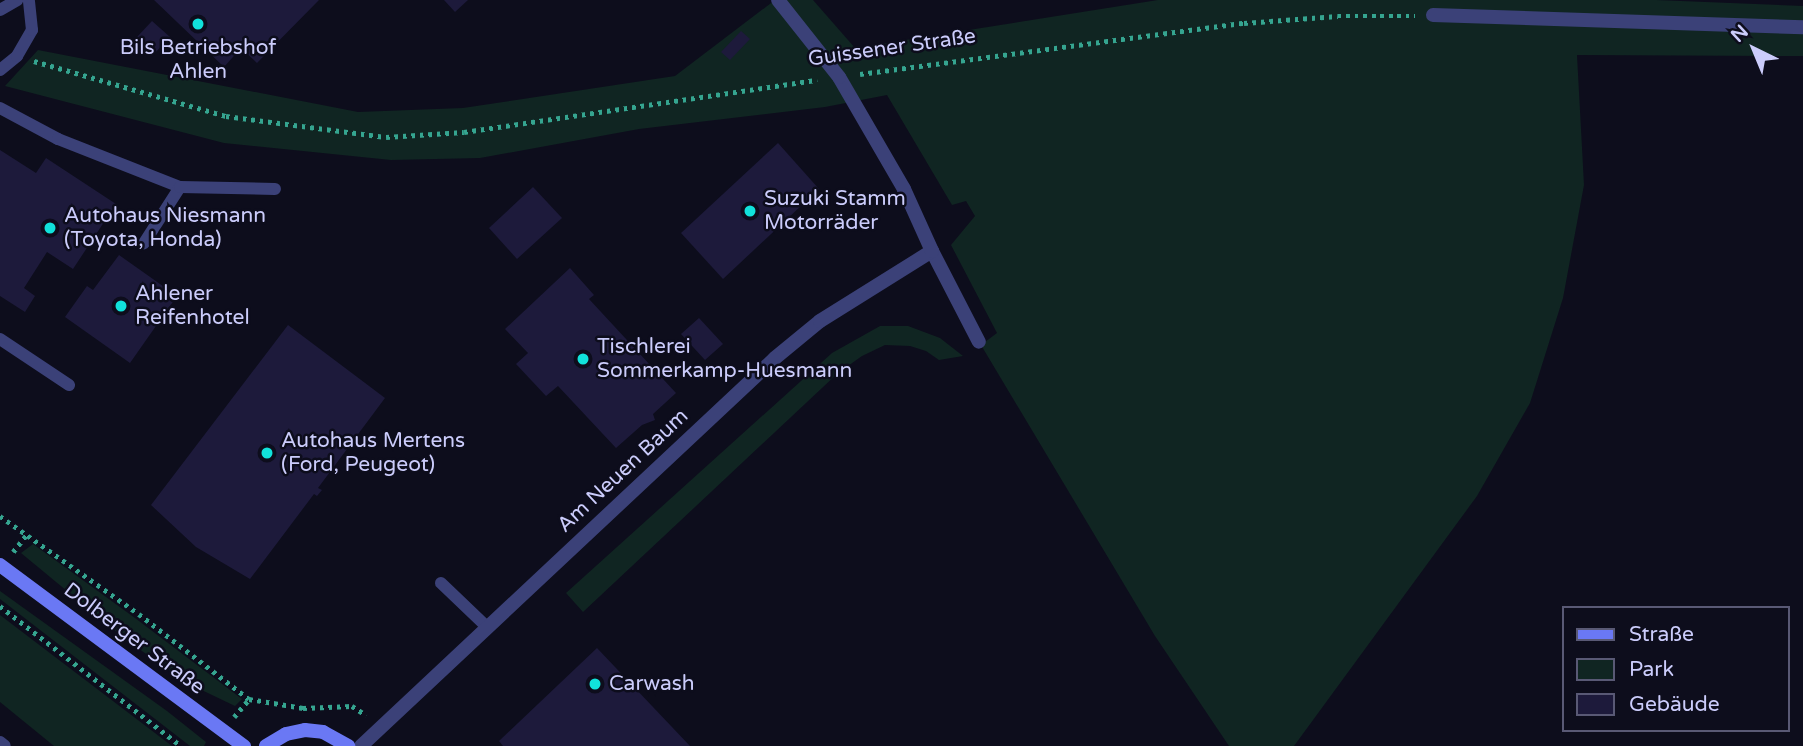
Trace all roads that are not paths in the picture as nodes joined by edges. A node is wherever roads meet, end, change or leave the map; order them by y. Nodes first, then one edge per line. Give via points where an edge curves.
1 (17, 0) edge
2 (29, 0) edge
3 (778, 0) edge
4 (0, 10) edge
5 (1433, 15) road end
6 (1803, 27) edge
7 (0, 70) edge
8 (0, 108) edge
9 (180, 187) junction
10 (275, 189) dead end
11 (144, 243) dead end
12 (932, 251) junction
13 (0, 340) edge
14 (979, 342) dead end
15 (69, 385) dead end
16 (0, 565) edge
17 (441, 583) dead end
18 (487, 627) junction
19 (0, 742) edge
20 (5, 746) edge
21 (244, 746) edge
22 (265, 746) edge
23 (348, 746) edge
24 (361, 746) edge

1 - 4 lane
2 - 7 lane via 32,30 17,56
3 - 12 street via 839,77 904,189
5 - 6 street
8 - 9 lane via 58,139
9 - 10 lane
9 - 11 lane
12 - 14 street
12 - 18 street, Am Neuen Baum via 820,320 775,358
13 - 15 lane
16 - 21 main road, Dolberger Straße
17 - 18 lane
18 - 24 street, Am Neuen Baum
19 - 20 lane
22 - 23 main road via 305,730 323,732

